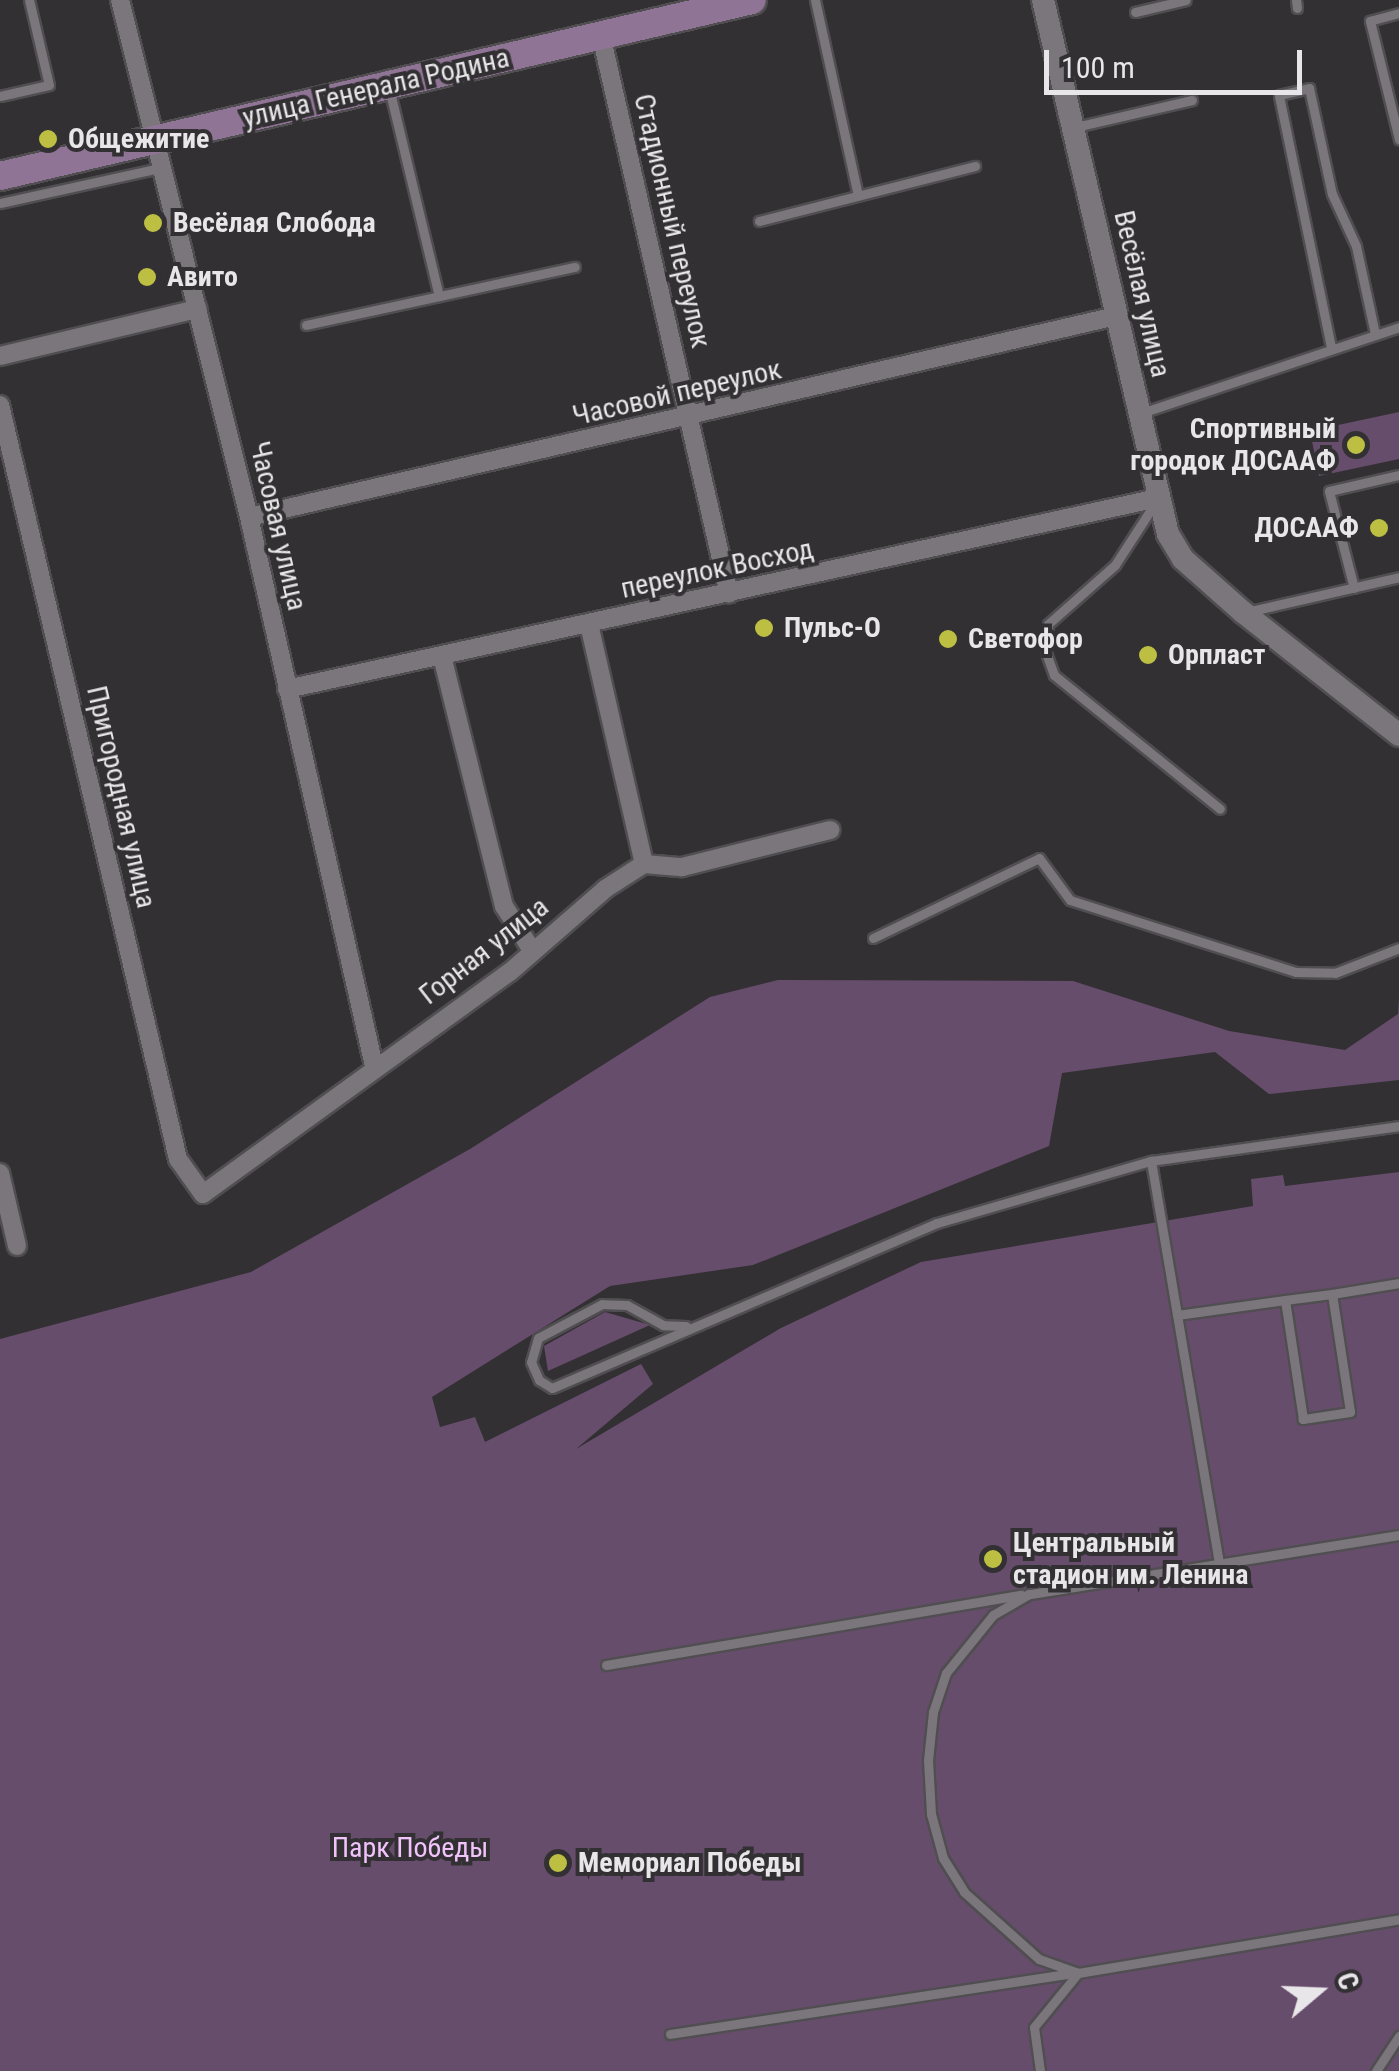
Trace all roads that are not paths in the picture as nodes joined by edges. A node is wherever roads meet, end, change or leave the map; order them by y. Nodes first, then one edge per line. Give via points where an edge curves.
1 (29, 0) edge
2 (120, 0) edge
3 (752, 0) edge
4 (815, 0) edge
5 (1043, 0) edge
6 (1186, 0) edge
7 (1135, 12) dead end
8 (1399, 13) edge
9 (601, 36) junction
10 (388, 85) junction
11 (0, 96) edge
12 (1192, 100) dead end
13 (1073, 128) junction
14 (1399, 139) edge
15 (153, 140) junction
16 (975, 166) dead end
17 (159, 168) junction
18 (0, 176) edge
19 (858, 195) junction
20 (0, 203) edge
21 (760, 220) dead end
22 (575, 268) dead end
23 (439, 296) junction
24 (197, 308) junction
25 (1116, 316) junction
26 (306, 324) dead end
27 (1399, 327) edge
28 (1376, 334) junction
29 (1330, 347) junction
30 (0, 356) edge
31 (0, 405) edge
32 (1138, 414) junction
33 (690, 420) junction
34 (1399, 475) edge
35 (1158, 498) junction
36 (249, 517) junction
37 (1399, 577) edge
38 (1354, 588) junction
39 (729, 594) junction
40 (1244, 613) junction
41 (589, 624) junction
42 (442, 656) junction
43 (287, 689) junction
44 (1399, 735) edge
45 (1220, 809) dead end
46 (830, 830) dead end
47 (644, 864) junction
48 (873, 938) dead end
49 (1399, 948) edge
50 (533, 952) junction
51 (374, 1066) junction
52 (1399, 1126) edge
53 (1151, 1161) junction
54 (0, 1173) edge
55 (203, 1194) joint
56 (17, 1246) dead end
57 (1399, 1284) edge
58 (1332, 1294) junction
59 (1285, 1300) junction
60 (1177, 1315) junction
61 (686, 1326) junction
62 (1399, 1535) edge
63 (1219, 1562) junction
64 (1029, 1594) junction
65 (606, 1665) dead end
66 (1399, 1919) edge
67 (1078, 1973) junction
68 (670, 2034) dead end
69 (1399, 2036) edge
70 (1040, 2071) edge
71 (1376, 2071) edge

1 - 11 lane via 50,85
2 - 15 street, Часовая улица
3 - 9 main road, улица Генерала Родина
4 - 19 lane
5 - 13 street, Весёлая улица
6 - 7 lane
8 - 14 lane via 1370,20
9 - 10 main road, улица Генерала Родина
9 - 33 street, Стадионный переулок
10 - 15 main road, улица Генерала Родина
10 - 23 lane
12 - 13 lane
13 - 25 street, Весёлая улица
15 - 17 street, Часовая улица
15 - 18 main road, улица Генерала Родина
16 - 19 lane
17 - 20 lane
17 - 24 street, Часовая улица
19 - 21 lane
22 - 23 lane
23 - 26 lane
24 - 30 street
24 - 36 street, Часовая улица
25 - 32 street, Весёлая улица
25 - 33 street, Часовой переулок
27 - 28 lane
28 - 29 lane
28 - 29 lane via 1356,246 1332,194 1309,88 1279,95
29 - 32 lane
31 - 55 street, Пригородная улица via 178,1160
32 - 35 street, Весёлая улица
33 - 36 street, Часовой переулок
33 - 39 street, Стадионный переулок
34 - 38 lane via 1329,491
35 - 39 street, переулок Восход
35 - 40 street, Весёлая улица via 1183,559
35 - 45 lane via 1115,564 1048,624 1046,654 1054,676
36 - 43 street, Часовая улица
37 - 38 lane
38 - 40 lane
39 - 41 street, переулок Восход
40 - 44 street, Весёлая улица
41 - 42 street, переулок Восход
41 - 47 street
42 - 43 street, переулок Восход
42 - 50 street via 504,906
43 - 51 street, Часовая улица
46 - 47 street via 682,867
47 - 50 street, Горная улица
48 - 49 lane via 1039,858 1070,900 1296,972 1336,973
50 - 51 street, Горная улица
51 - 55 street, Горная улица
52 - 53 lane
53 - 60 lane
53 - 61 lane via 937,1223
54 - 56 street
57 - 58 lane
58 - 59 lane
58 - 59 lane via 1350,1412 1303,1420
59 - 60 lane
60 - 63 lane
61 - 61 lane via 552,1388 539,1380 532,1346 602,1304 627,1305 664,1325
62 - 63 lane
63 - 64 lane
64 - 65 lane
64 - 67 lane via 993,1615 946,1673 933,1712 931,1814 943,1858 998,1928 1039,1959
66 - 67 lane
67 - 68 lane
67 - 70 lane via 1034,2027
69 - 71 lane

